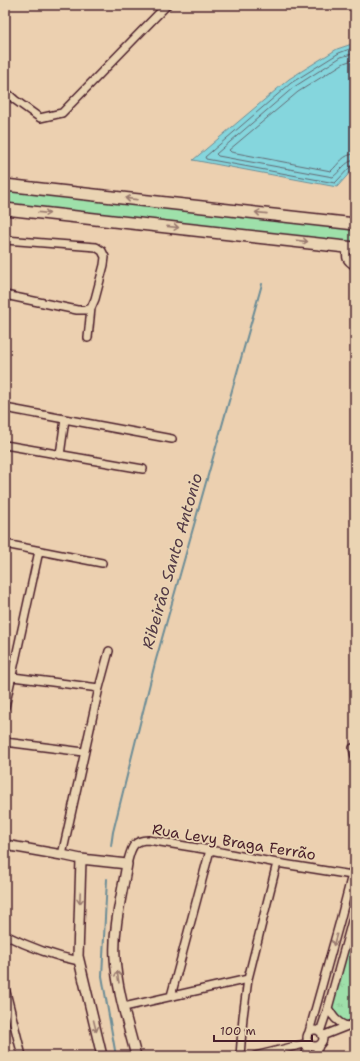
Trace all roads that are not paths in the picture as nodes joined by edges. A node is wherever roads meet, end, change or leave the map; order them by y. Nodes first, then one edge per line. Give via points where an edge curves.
1 (167, 5) edge
2 (5, 91) edge
3 (5, 185) edge
4 (5, 209) edge
5 (355, 224) edge
6 (5, 240) edge
7 (351, 247) edge
8 (355, 266) edge
9 (5, 295) edge
10 (91, 308) junction
11 (88, 338) dead end
12 (5, 408) edge
13 (65, 419) junction
14 (172, 439) dead end
15 (5, 444) edge
16 (60, 454) junction
17 (143, 469) dead end
18 (5, 544) edge
19 (39, 551) junction
20 (102, 563) dead end
21 (109, 650) dead end
22 (8, 677) edge
23 (98, 688) junction
24 (5, 707) edge
25 (5, 742) edge
26 (353, 748) dead end
27 (84, 752) junction
28 (355, 758) edge
29 (5, 845) edge
30 (210, 850) junction
31 (62, 855) junction
32 (81, 859) junction
33 (277, 863) junction
34 (355, 863) edge
35 (127, 864) junction
36 (352, 875) junction
37 (355, 910) edge
38 (340, 921) junction
39 (354, 922) edge
40 (5, 936) edge
41 (79, 960) junction
42 (248, 979) junction
43 (5, 988) edge
44 (171, 996) junction
45 (124, 1007) junction
46 (328, 1008) junction
47 (355, 1023) edge
48 (346, 1026) junction
49 (309, 1032) junction
50 (321, 1034) junction
51 (308, 1044) junction
52 (318, 1046) junction
53 (22, 1056) edge
54 (102, 1056) edge
55 (136, 1056) edge
56 (240, 1056) edge
57 (255, 1056) edge
58 (305, 1056) edge
59 (315, 1056) edge

1 - 2 street via 62,113 40,118
5 -> 3 highway
4 -> 7 highway
6 - 10 street via 96,247 102,251 105,257 104,265
7 - 8 street via 346,258
9 - 10 street via 77,310
10 - 11 street
12 - 13 street
13 - 14 street
13 - 16 street
15 - 16 street
16 - 17 street
18 - 19 street
19 - 20 street
19 - 22 street
21 - 23 street
22 - 23 street
22 - 24 street
23 - 27 street
25 - 27 street
26 - 28 street
27 - 31 street
29 - 31 main road
30 - 33 street, Rua Levy Braga Ferrão
30 - 35 street, Rua Levy Braga Ferrão via 142,840 132,846
30 - 44 street
31 - 32 main road
32 - 35 main road
32 -> 41 main road
33 - 36 street, Rua Levy Braga Ferrão
33 - 42 street
34 - 36 street
45 -> 35 main road via 115,944
36 - 38 street
37 - 39 street
38 - 39 street
38 -> 49 street
39 - 46 street
40 - 41 street via 42,951
41 -> 54 main road
42 - 44 street
42 - 56 street
43 - 53 street
44 - 45 street
45 - 55 main road
46 - 48 street via 336,1020
46 - 50 street
47 - 48 street
48 - 50 street
49 - 50 street via 316,1030
49 - 51 street via 306,1038
50 - 52 street via 322,1041
51 - 52 street
51 - 57 street
51 - 58 street
52 - 59 street

